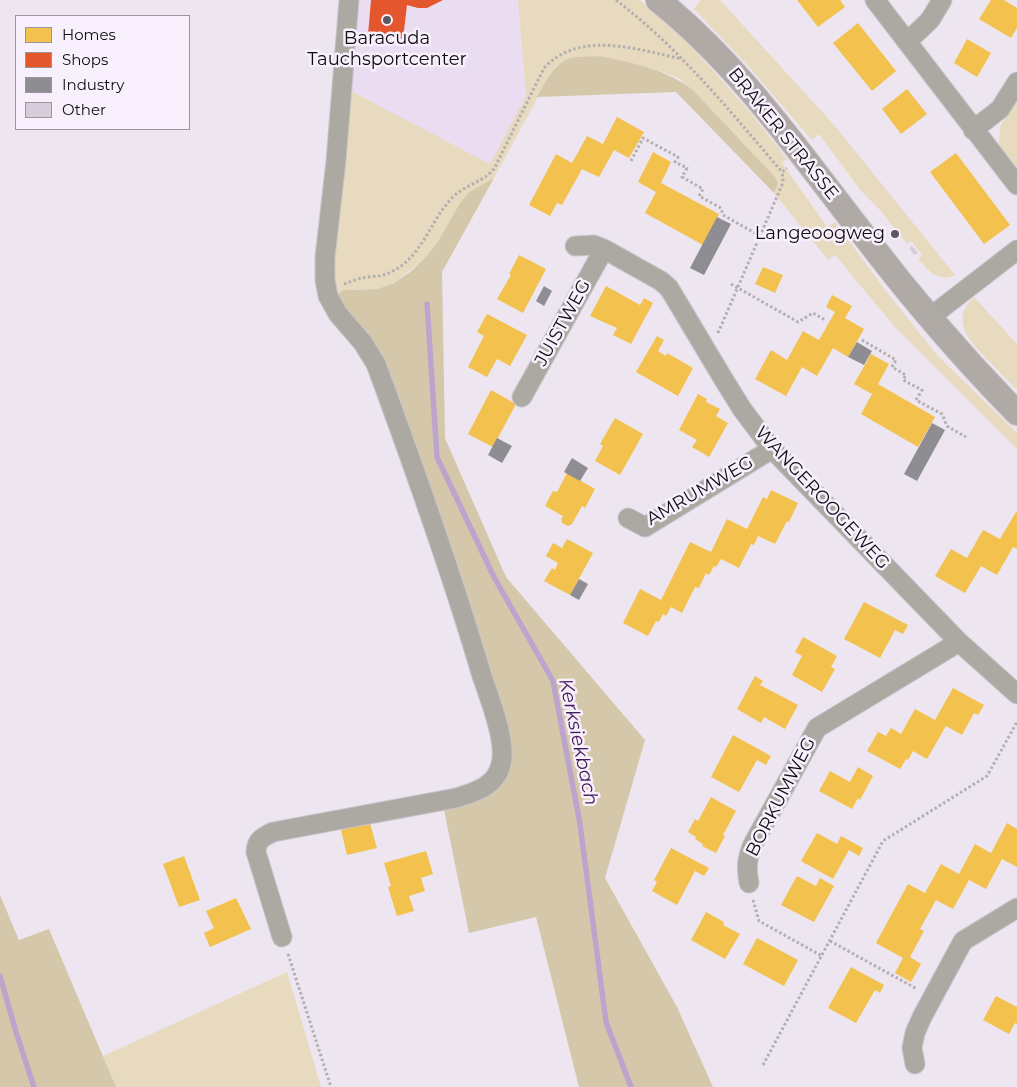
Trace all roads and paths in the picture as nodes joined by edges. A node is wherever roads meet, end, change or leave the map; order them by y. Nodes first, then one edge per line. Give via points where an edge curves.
1 (349, 0) edge
2 (616, 0) edge
3 (658, 0) edge
4 (875, 0) edge
5 (942, 0) edge
6 (908, 41) junction
7 (682, 60) junction
8 (1017, 82) edge
9 (974, 130) junction
10 (631, 161) dead end
11 (789, 166) dead end
12 (782, 172) junction
13 (1017, 185) edge
14 (760, 236) junction
15 (575, 246) dead end
16 (604, 249) junction
17 (1017, 250) edge
18 (730, 284) dead end
19 (738, 288) junction
20 (328, 296) junction
21 (929, 318) junction
22 (825, 320) dead end
23 (862, 340) dead end
24 (709, 354) junction
25 (522, 396) dead end
26 (1017, 413) edge
27 (966, 437) dead end
28 (772, 449) junction
29 (628, 518) dead end
30 (959, 642) junction
31 (1017, 694) edge
32 (1017, 722) edge
33 (749, 882) joint
34 (1017, 908) edge
35 (282, 937) joint
36 (830, 941) junction
37 (822, 956) junction
38 (933, 998) junction
39 (915, 1064) dead end
40 (763, 1065) dead end
41 (331, 1087) edge

1 - 20 street via 325,258
2 - 7 path
3 - 21 main road, BRAKER STRASSE via 728,65 804,156
4 - 6 street
5 - 6 street via 930,20
6 - 9 street
7 - 12 path via 731,111
7 - 20 path via 615,45 594,45 570,51 550,62 489,175 451,198 414,254 401,266 388,274 346,283
8 - 9 street via 1000,110
9 - 13 street
10 - 14 path via 644,138 678,157 675,162 687,168 682,177 703,189 699,196 721,208 723,215
11 - 12 path
12 - 14 path via 782,185
14 - 19 path
15 - 16 street, WANGEROOGEWEG via 594,245
16 - 24 street, WANGEROOGEWEG via 669,288
16 - 25 street, JUISTWEG
17 - 21 street
18 - 19 path
19 - 22 path via 798,322 813,314
19 - 24 path
20 - 35 street via 376,364 459,599 496,722 502,763 491,782 478,792 264,836 256,846 256,852
21 - 26 main road, BRAKER STRASSE
23 - 27 path via 896,360 892,367 906,375 903,380 922,390 916,400 942,414 947,426
24 - 28 street, WANGEROOGEWEG via 742,409
28 - 29 street, AMRUMWEG via 645,527
28 - 30 street, WANGEROOGEWEG
30 - 31 street, WANGEROOGEWEG
30 - 33 street, BORKUMWEG via 817,728 753,844 746,868
32 - 36 path via 987,776 883,841
33 - 37 path via 759,921
34 - 38 street via 963,941
35 - 41 path
36 - 37 path
36 - 38 path
37 - 40 path
38 - 39 street via 915,1033 912,1048

